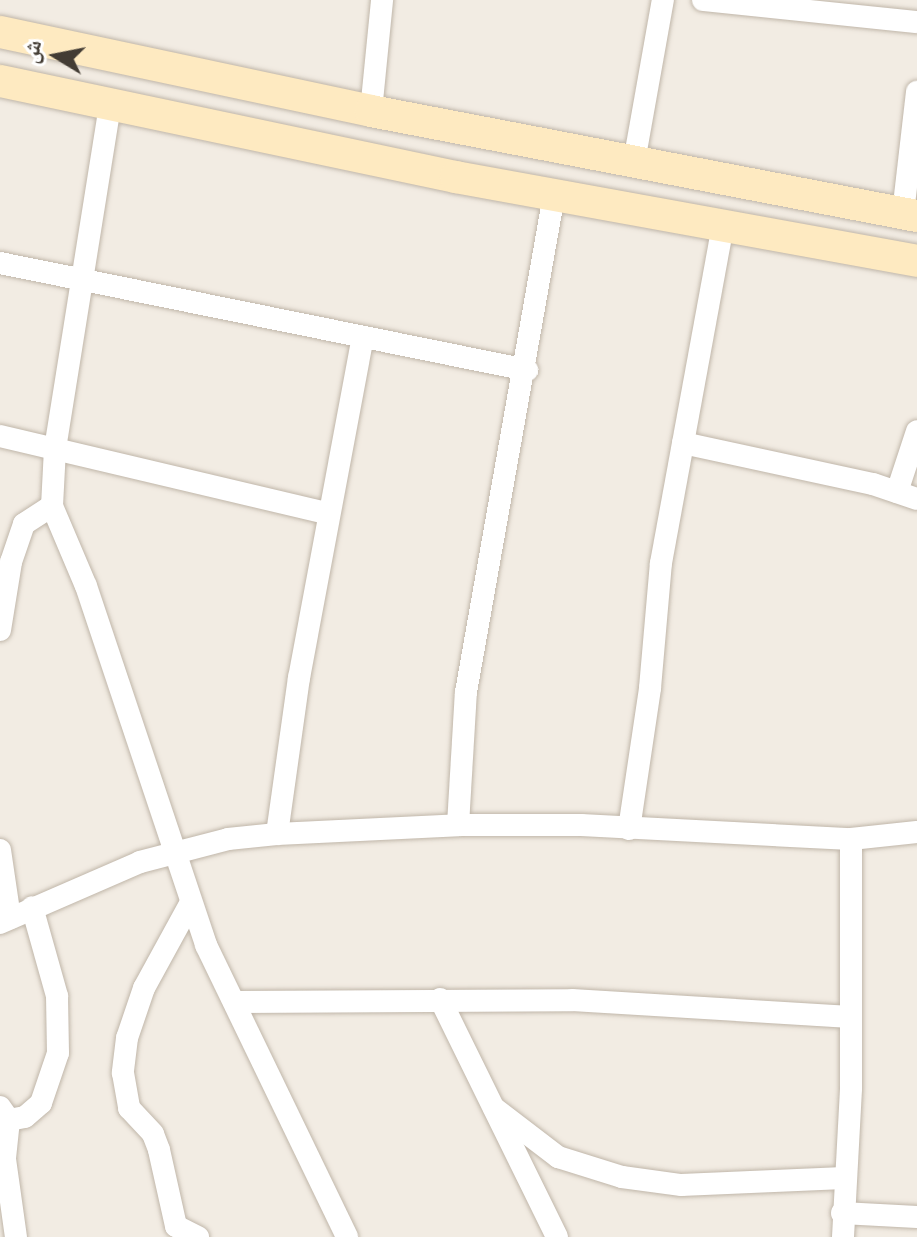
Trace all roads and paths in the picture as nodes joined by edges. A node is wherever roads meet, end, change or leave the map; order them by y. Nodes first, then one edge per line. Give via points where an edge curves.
1 (382, 0) edge
2 (663, 0) edge
3 (713, 1) edge
4 (917, 22) edge
5 (0, 32) edge
6 (75, 47) junction
7 (0, 81) edge
8 (917, 92) edge
9 (67, 97) junction
10 (110, 104) junction
11 (371, 111) junction
12 (634, 162) junction
13 (554, 195) junction
14 (910, 214) edge
15 (723, 226) junction
16 (917, 261) edge
17 (0, 263) edge
18 (84, 280) junction
19 (363, 337) junction
20 (527, 370) junction
21 (917, 431) edge
22 (0, 436) edge
23 (683, 443) junction
24 (55, 449) junction
25 (907, 496) edge
26 (52, 506) junction
27 (327, 513) junction
28 (0, 523) edge
29 (24, 524) junction
30 (0, 630) edge
31 (458, 825) junction
32 (629, 829) junction
33 (917, 832) edge
34 (277, 834) junction
35 (851, 839) junction
36 (0, 850) edge
37 (172, 853) junction
38 (190, 904) junction
39 (32, 907) junction
40 (5, 920) edge
41 (440, 999) junction
42 (237, 1002) junction
43 (850, 1017) junction
44 (494, 1108) junction
45 (4, 1114) edge
46 (844, 1178) junction
47 (842, 1213) junction
48 (917, 1217) edge
49 (16, 1237) edge
50 (198, 1237) edge
51 (347, 1237) edge
52 (557, 1237) edge
53 (843, 1237) edge

1 - 11 street
2 - 12 street
3 - 4 street
5 - 6 street
6 - 9 street
6 - 11 street
7 - 9 street
8 - 14 street
9 - 10 street
10 - 13 street
10 - 18 street
11 - 12 street
12 - 14 street
13 - 15 street
13 - 20 street
15 - 16 street
15 - 23 street
17 - 18 street
18 - 19 street
18 - 24 street
19 - 20 street
19 - 27 street
20 - 31 street via 466,692
21 - 25 street
22 - 24 street
23 - 25 street
23 - 32 street via 661,563 650,688
24 - 26 street
24 - 27 street
26 - 29 street
26 - 37 street via 86,586
27 - 34 street
28 - 29 street
29 - 30 street via 11,562
31 - 32 street
31 - 34 street
32 - 35 street
33 - 35 street
34 - 37 street
35 - 43 street
36 - 40 street
37 - 38 street
37 - 39 street
38 - 42 street
38 - 50 street via 144,988 127,1038 123,1073 129,1108 153,1134 159,1150 176,1226
39 - 40 street
39 - 45 street via 57,996 58,1053 41,1103 25,1117
41 - 42 street
41 - 43 street via 636,1003
41 - 44 street
42 - 51 street
43 - 46 street
44 - 46 street via 558,1157 622,1177 681,1185
44 - 52 street
45 - 49 street
46 - 47 street
47 - 48 street
47 - 53 street

